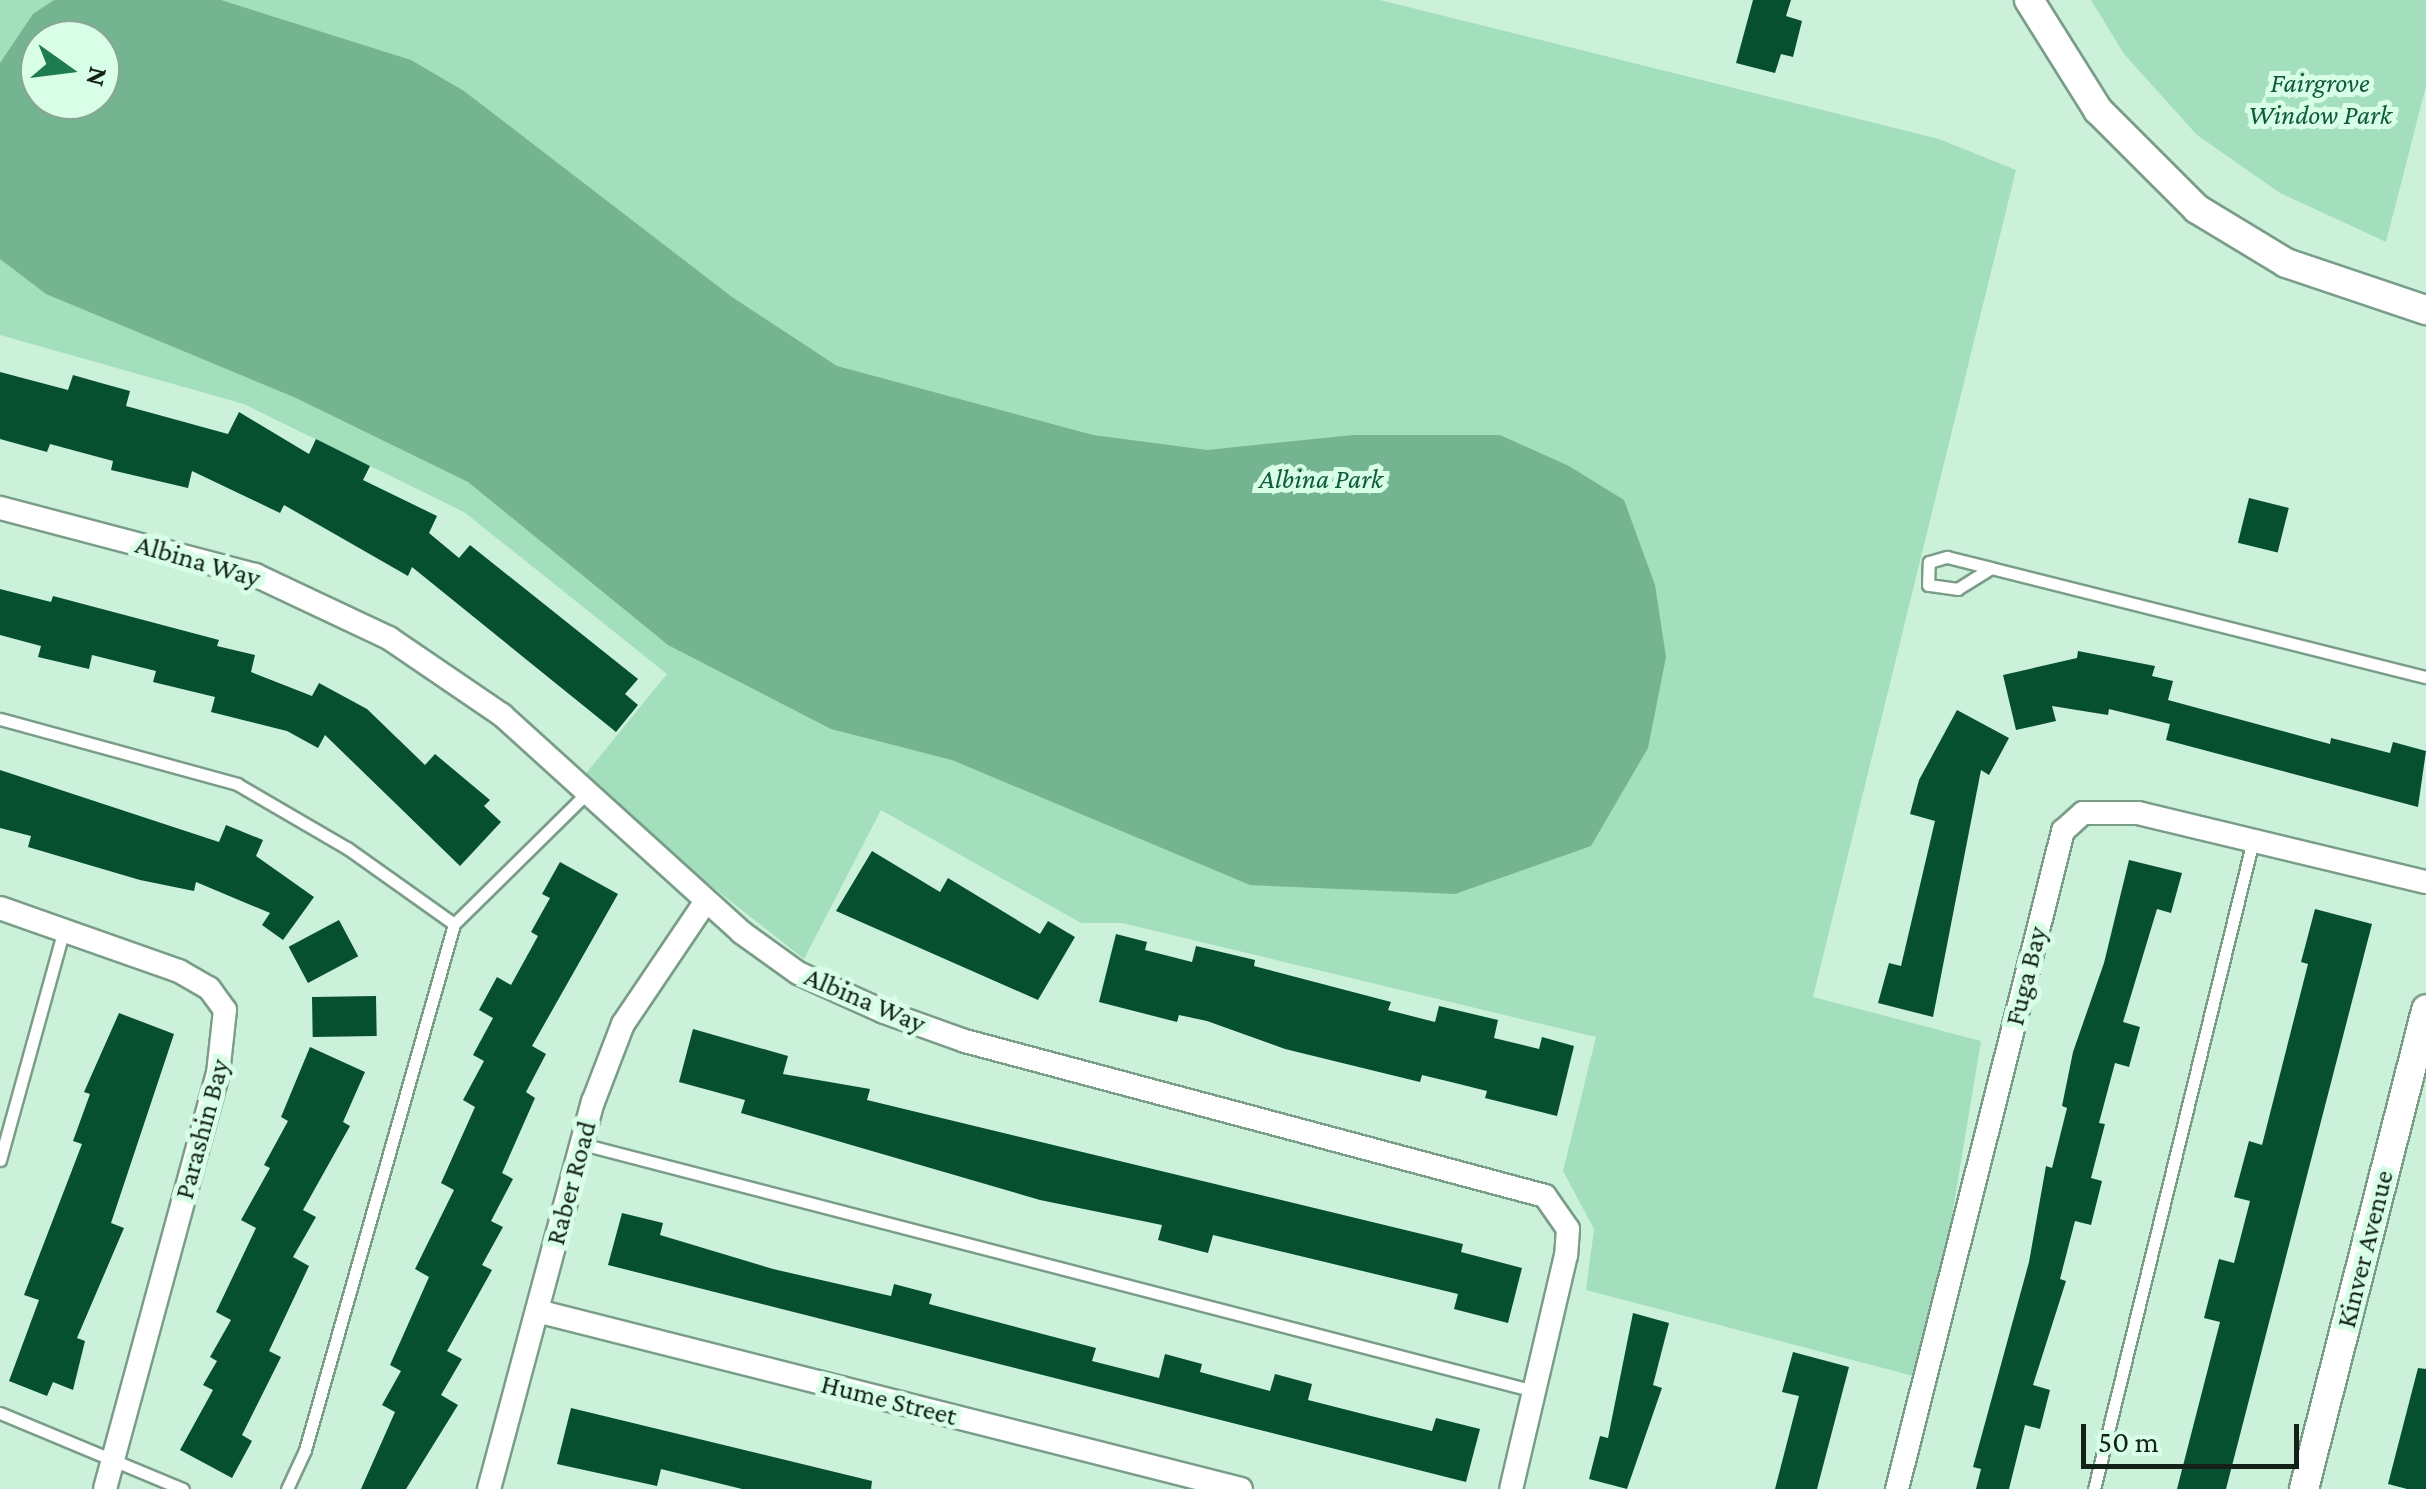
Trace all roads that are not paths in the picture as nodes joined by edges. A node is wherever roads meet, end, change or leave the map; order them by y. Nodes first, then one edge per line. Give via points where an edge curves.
1 (2028, 0) edge
2 (2426, 310) edge
3 (0, 508) edge
4 (1991, 568) junction
5 (2426, 678) edge
6 (0, 719) edge
7 (589, 791) junction
8 (2253, 840) junction
9 (2426, 882) edge
10 (706, 902) junction
11 (0, 908) edge
12 (454, 924) junction
13 (64, 930) junction
14 (2426, 1008) edge
15 (582, 1144) junction
16 (0, 1160) edge
17 (537, 1311) junction
18 (1534, 1391) junction
19 (0, 1413) edge
20 (114, 1456) junction
21 (105, 1489) edge
22 (183, 1489) edge
23 (287, 1489) edge
24 (490, 1489) edge
25 (1241, 1489) edge
26 (1510, 1489) edge
27 (1897, 1489) edge
28 (2094, 1489) edge
29 (2304, 1489) edge

1 - 2 street via 2098,110 2198,209 2286,263
3 - 7 street, Albina Way via 256,575 318,599 502,715
4 - 4 lane via 1947,558 1929,562 1928,585 1958,589
4 - 5 lane
6 - 12 lane via 237,784 347,848
7 - 10 street, Albina Way
7 - 12 lane
8 - 9 street, Fuga Bay
8 - 27 street, Fuga Bay via 2104,809 2083,813 2063,831
8 - 28 lane
10 - 15 street, Raber Road via 623,1024
10 - 18 street, Albina Way via 798,973 965,1041 1545,1196 1568,1229
11 - 13 street, Parashin Bay
12 - 23 lane via 305,1450
13 - 16 lane
13 - 20 street, Parashin Bay via 179,971 210,988 225,1010 222,1055
14 - 29 street, Kinver Avenue
15 - 17 street, Raber Road
15 - 18 lane
17 - 24 street, Raber Road
17 - 25 street, Hume Street
18 - 26 street, Albina Way
19 - 20 lane
20 - 21 street, Parashin Bay
20 - 22 lane

